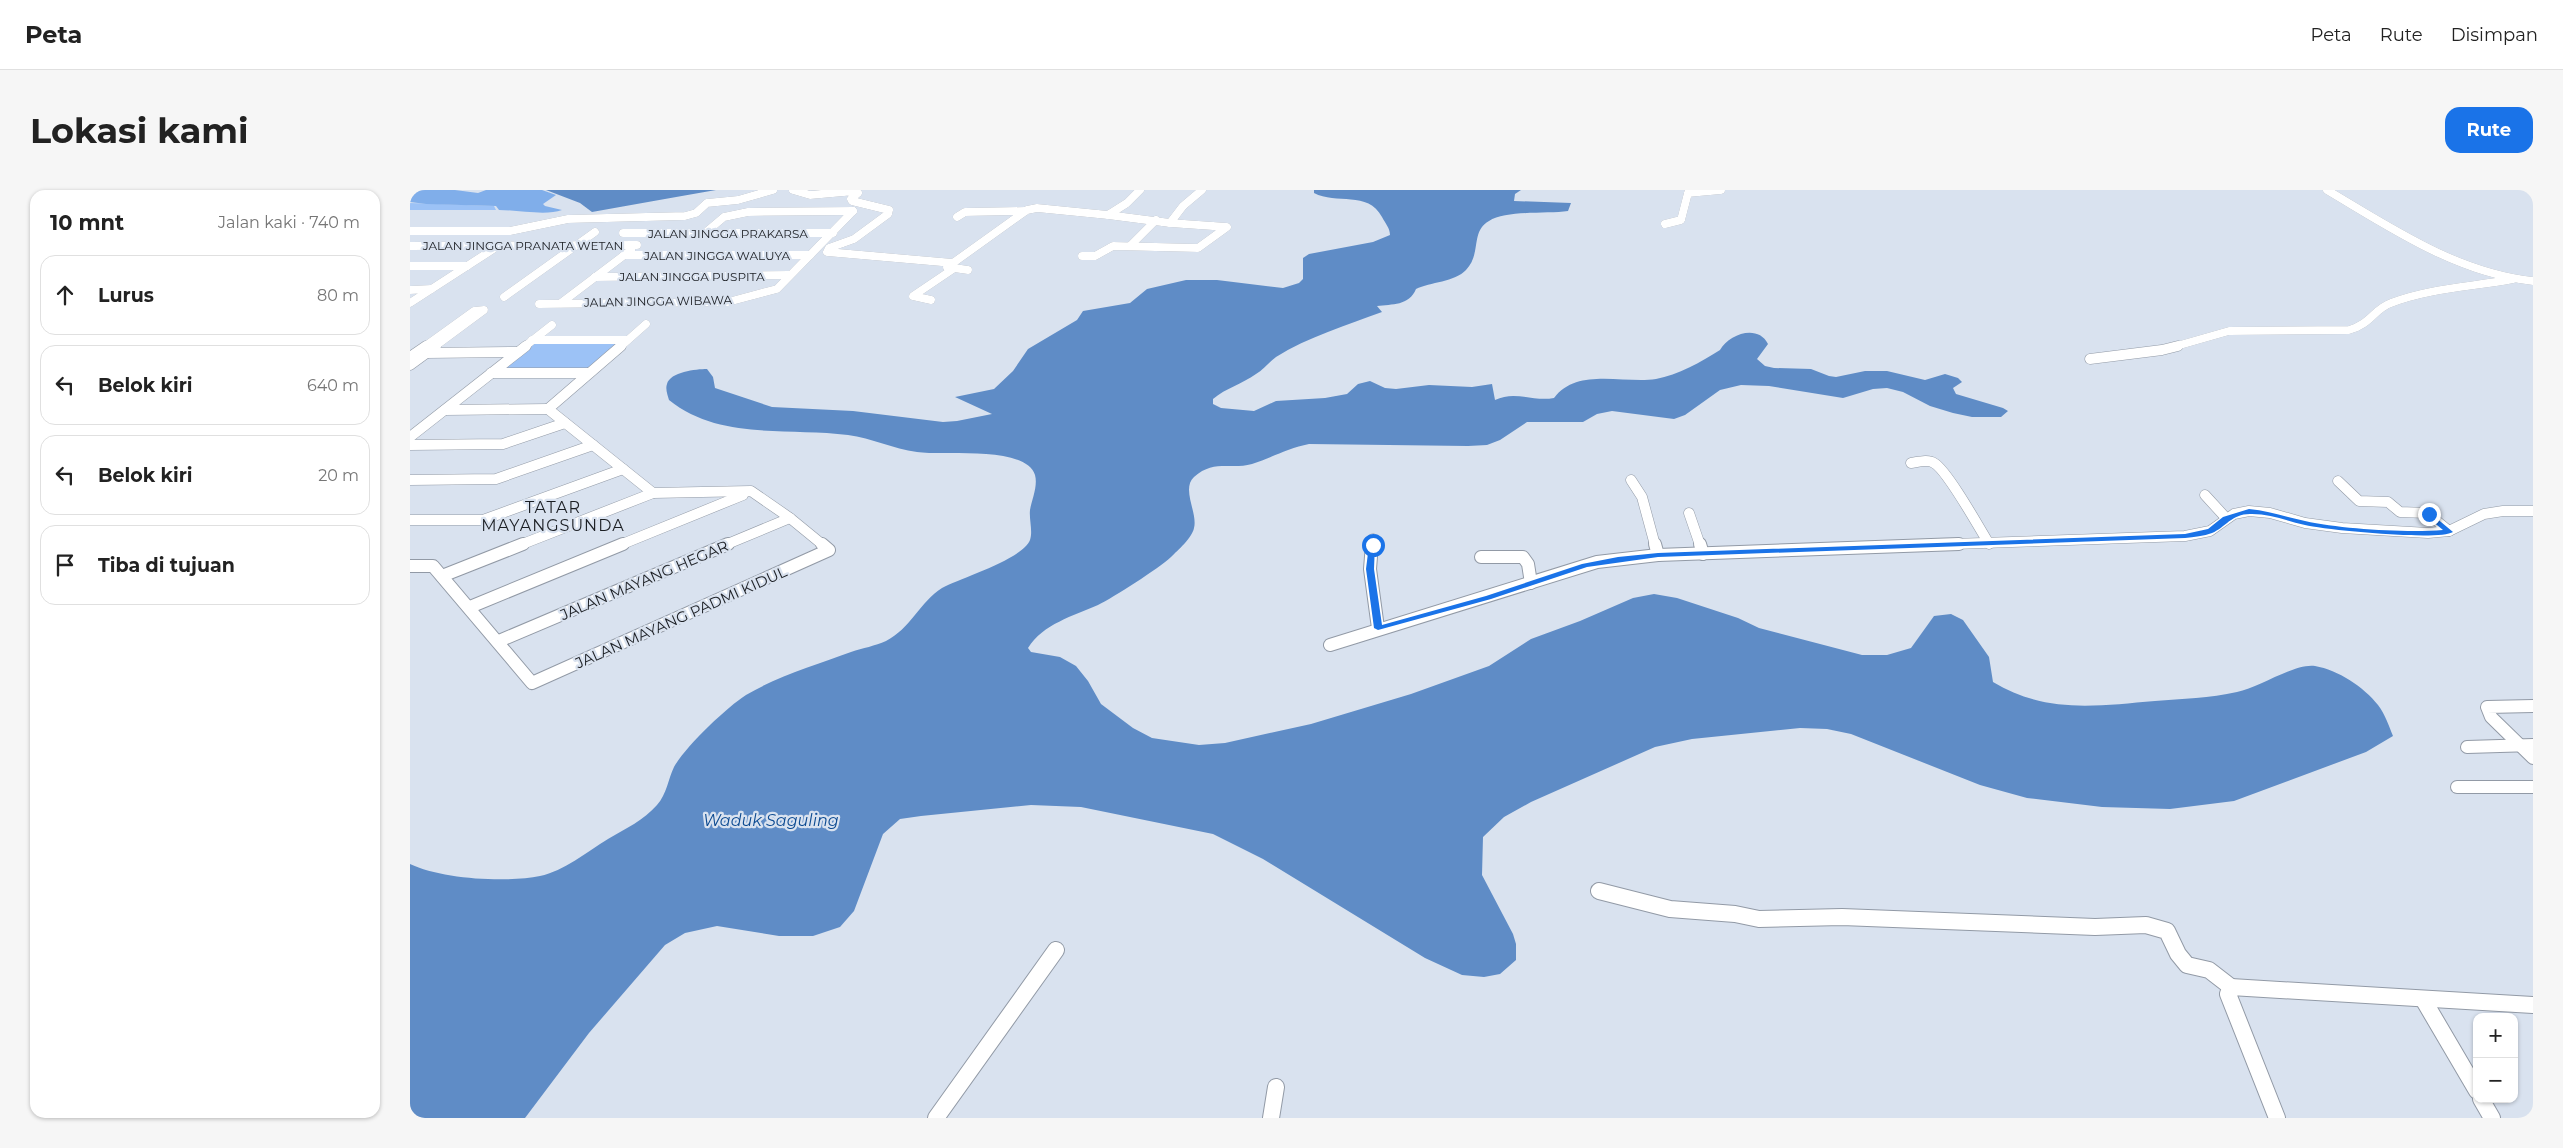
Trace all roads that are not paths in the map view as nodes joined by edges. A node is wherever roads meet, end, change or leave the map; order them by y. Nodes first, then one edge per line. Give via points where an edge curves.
1 (773, 190) edge
2 (793, 190) edge
3 (1140, 190) edge
4 (1202, 190) edge
5 (1721, 190) edge
6 (2327, 190) edge
7 (1025, 211) junction
8 (1108, 215) junction
9 (957, 217) dead end
10 (1156, 220) junction
11 (1170, 223) junction
12 (1665, 224) dead end
13 (410, 231) edge
14 (595, 232) dead end
15 (832, 232) junction
16 (623, 233) dead end
17 (654, 233) junction
18 (705, 233) junction
19 (637, 245) junction
20 (410, 246) edge
21 (498, 246) junction
22 (576, 246) junction
23 (1130, 246) junction
24 (918, 251) dead end
25 (624, 255) junction
26 (810, 255) junction
27 (1082, 256) dead end
28 (910, 258) junction
29 (410, 266) edge
30 (467, 266) junction
31 (953, 266) junction
32 (968, 270) dead end
33 (789, 276) junction
34 (595, 277) junction
35 (2513, 279) junction
36 (2533, 281) edge
37 (410, 290) edge
38 (431, 290) junction
39 (504, 297) dead end
40 (931, 300) dead end
41 (410, 303) edge
42 (561, 303) junction
43 (539, 304) dead end
44 (646, 324) dead end
45 (552, 325) dead end
46 (532, 340) junction
47 (627, 340) junction
48 (518, 352) junction
49 (417, 356) edge
50 (509, 358) junction
51 (2090, 359) dead end
52 (410, 365) edge
53 (491, 373) junction
54 (588, 373) junction
55 (548, 409) junction
56 (444, 410) junction
57 (566, 423) junction
58 (410, 437) edge
59 (410, 445) edge
60 (593, 445) junction
61 (1911, 462) dead end
62 (623, 469) junction
63 (410, 480) edge
64 (1631, 480) dead end
65 (2338, 481) dead end
66 (751, 491) junction
67 (653, 492) junction
68 (2205, 495) dead end
69 (2533, 511) edge
70 (1689, 513) dead end
71 (790, 518) junction
72 (2226, 518) junction
73 (410, 520) edge
74 (2449, 532) junction
75 (1373, 539) dead end
76 (1989, 544) junction
77 (1703, 554) junction
78 (1658, 555) junction
79 (1481, 557) dead end
80 (410, 566) edge
81 (442, 576) junction
82 (1532, 583) junction
83 (470, 606) junction
84 (1378, 628) junction
85 (499, 641) junction
86 (1330, 645) dead end
87 (2533, 706) edge
88 (2526, 745) edge
89 (2467, 747) dead end
90 (2533, 758) edge
91 (2457, 787) dead end
92 (2533, 787) edge
93 (1599, 891) dead end
94 (1056, 950) dead end
95 (2231, 987) junction
96 (2423, 999) junction
97 (2533, 1005) edge
98 (2473, 1085) edge
99 (1276, 1087) dead end
100 (2483, 1103) edge
101 (936, 1118) edge
102 (1271, 1118) edge
103 (2277, 1118) edge
104 (2492, 1118) edge

1 - 13 street via 738,200 707,203 696,213 685,216 568,219 510,231
2 - 28 street via 810,195 854,192 858,194 852,201 889,210 854,239 829,248 827,252
3 - 8 street
4 - 11 street via 1183,206
5 - 12 street via 1688,193 1681,220
6 - 35 street via 2433,252
7 - 8 street via 1037,208
7 - 9 street via 965,212
7 - 31 street
8 - 10 street
10 - 11 street
10 - 23 street
11 - 23 street via 1227,228 1193,249
14 - 22 street
15 - 18 street, JALAN JINGGA PRAKARSA
15 - 18 street via 853,211 748,212 724,217
15 - 26 street
16 - 17 street, JALAN JINGGA PRAKARSA
17 - 18 street, JALAN JINGGA PRAKARSA
17 - 19 street
19 - 22 street, JALAN JINGGA PRANATA WETAN
19 - 25 street
20 - 21 street, JALAN JINGGA PRANATA WETAN
21 - 22 street, JALAN JINGGA PRANATA WETAN
21 - 30 street
22 - 39 street
23 - 27 street via 1110,246 1095,256
24 - 28 street
25 - 26 street, JALAN JINGGA WALUYA
25 - 34 street
26 - 33 street
28 - 31 street
29 - 30 street
30 - 38 street
31 - 32 street
31 - 40 street via 913,296
33 - 34 street, JALAN JINGGA PUSPITA
33 - 42 street, JALAN JINGGA WIBAWA via 777,289 728,302
34 - 42 street
35 - 36 street
35 - 51 street via 2447,288 2390,302 2381,306 2362,327 2349,330 2229,331 2162,350
37 - 38 street
38 - 41 street
42 - 43 street, JALAN JINGGA WIBAWA
44 - 47 street
45 - 46 street
46 - 47 street
46 - 48 street
47 - 54 street
48 - 49 street
48 - 50 street
49 - 49 street via 474,311 484,310
49 - 50 street
49 - 52 street
50 - 53 street
53 - 54 street
53 - 56 street
54 - 55 street
55 - 56 street
55 - 57 street
56 - 58 street
57 - 59 street via 503,444
57 - 60 street
60 - 62 street
60 - 63 street via 496,479
61 - 76 street via 1935,463
62 - 67 street
62 - 73 street via 483,520
64 - 78 street via 1642,497
65 - 74 street via 2359,501 2388,502 2400,512 2427,513
66 - 67 street
66 - 71 street
66 - 83 street
67 - 81 street
68 - 72 street
69 - 74 street via 2484,514
70 - 77 street
71 - 85 street, JALAN MAYANG HEGAR
71 - 85 street, JALAN MAYANG PADMI KIDUL via 829,550 532,683
72 - 74 street via 2260,512 2342,528
72 - 76 street via 2210,531 2185,536
75 - 84 street via 1370,569
76 - 77 street
77 - 78 street
78 - 82 street via 1597,562
79 - 82 street via 1523,556
80 - 81 street via 433,566
81 - 83 street
82 - 84 street
83 - 85 street
84 - 86 street
87 - 88 street via 2487,707 2491,717
88 - 89 street
88 - 90 street
91 - 92 street
93 - 95 street via 1670,909 1759,919 1842,917 2095,927 2146,925 2167,932 2187,965 2209,970
94 - 101 street
95 - 96 street
95 - 103 street via 2228,994
96 - 97 street
96 - 98 street
99 - 102 street
100 - 104 street

